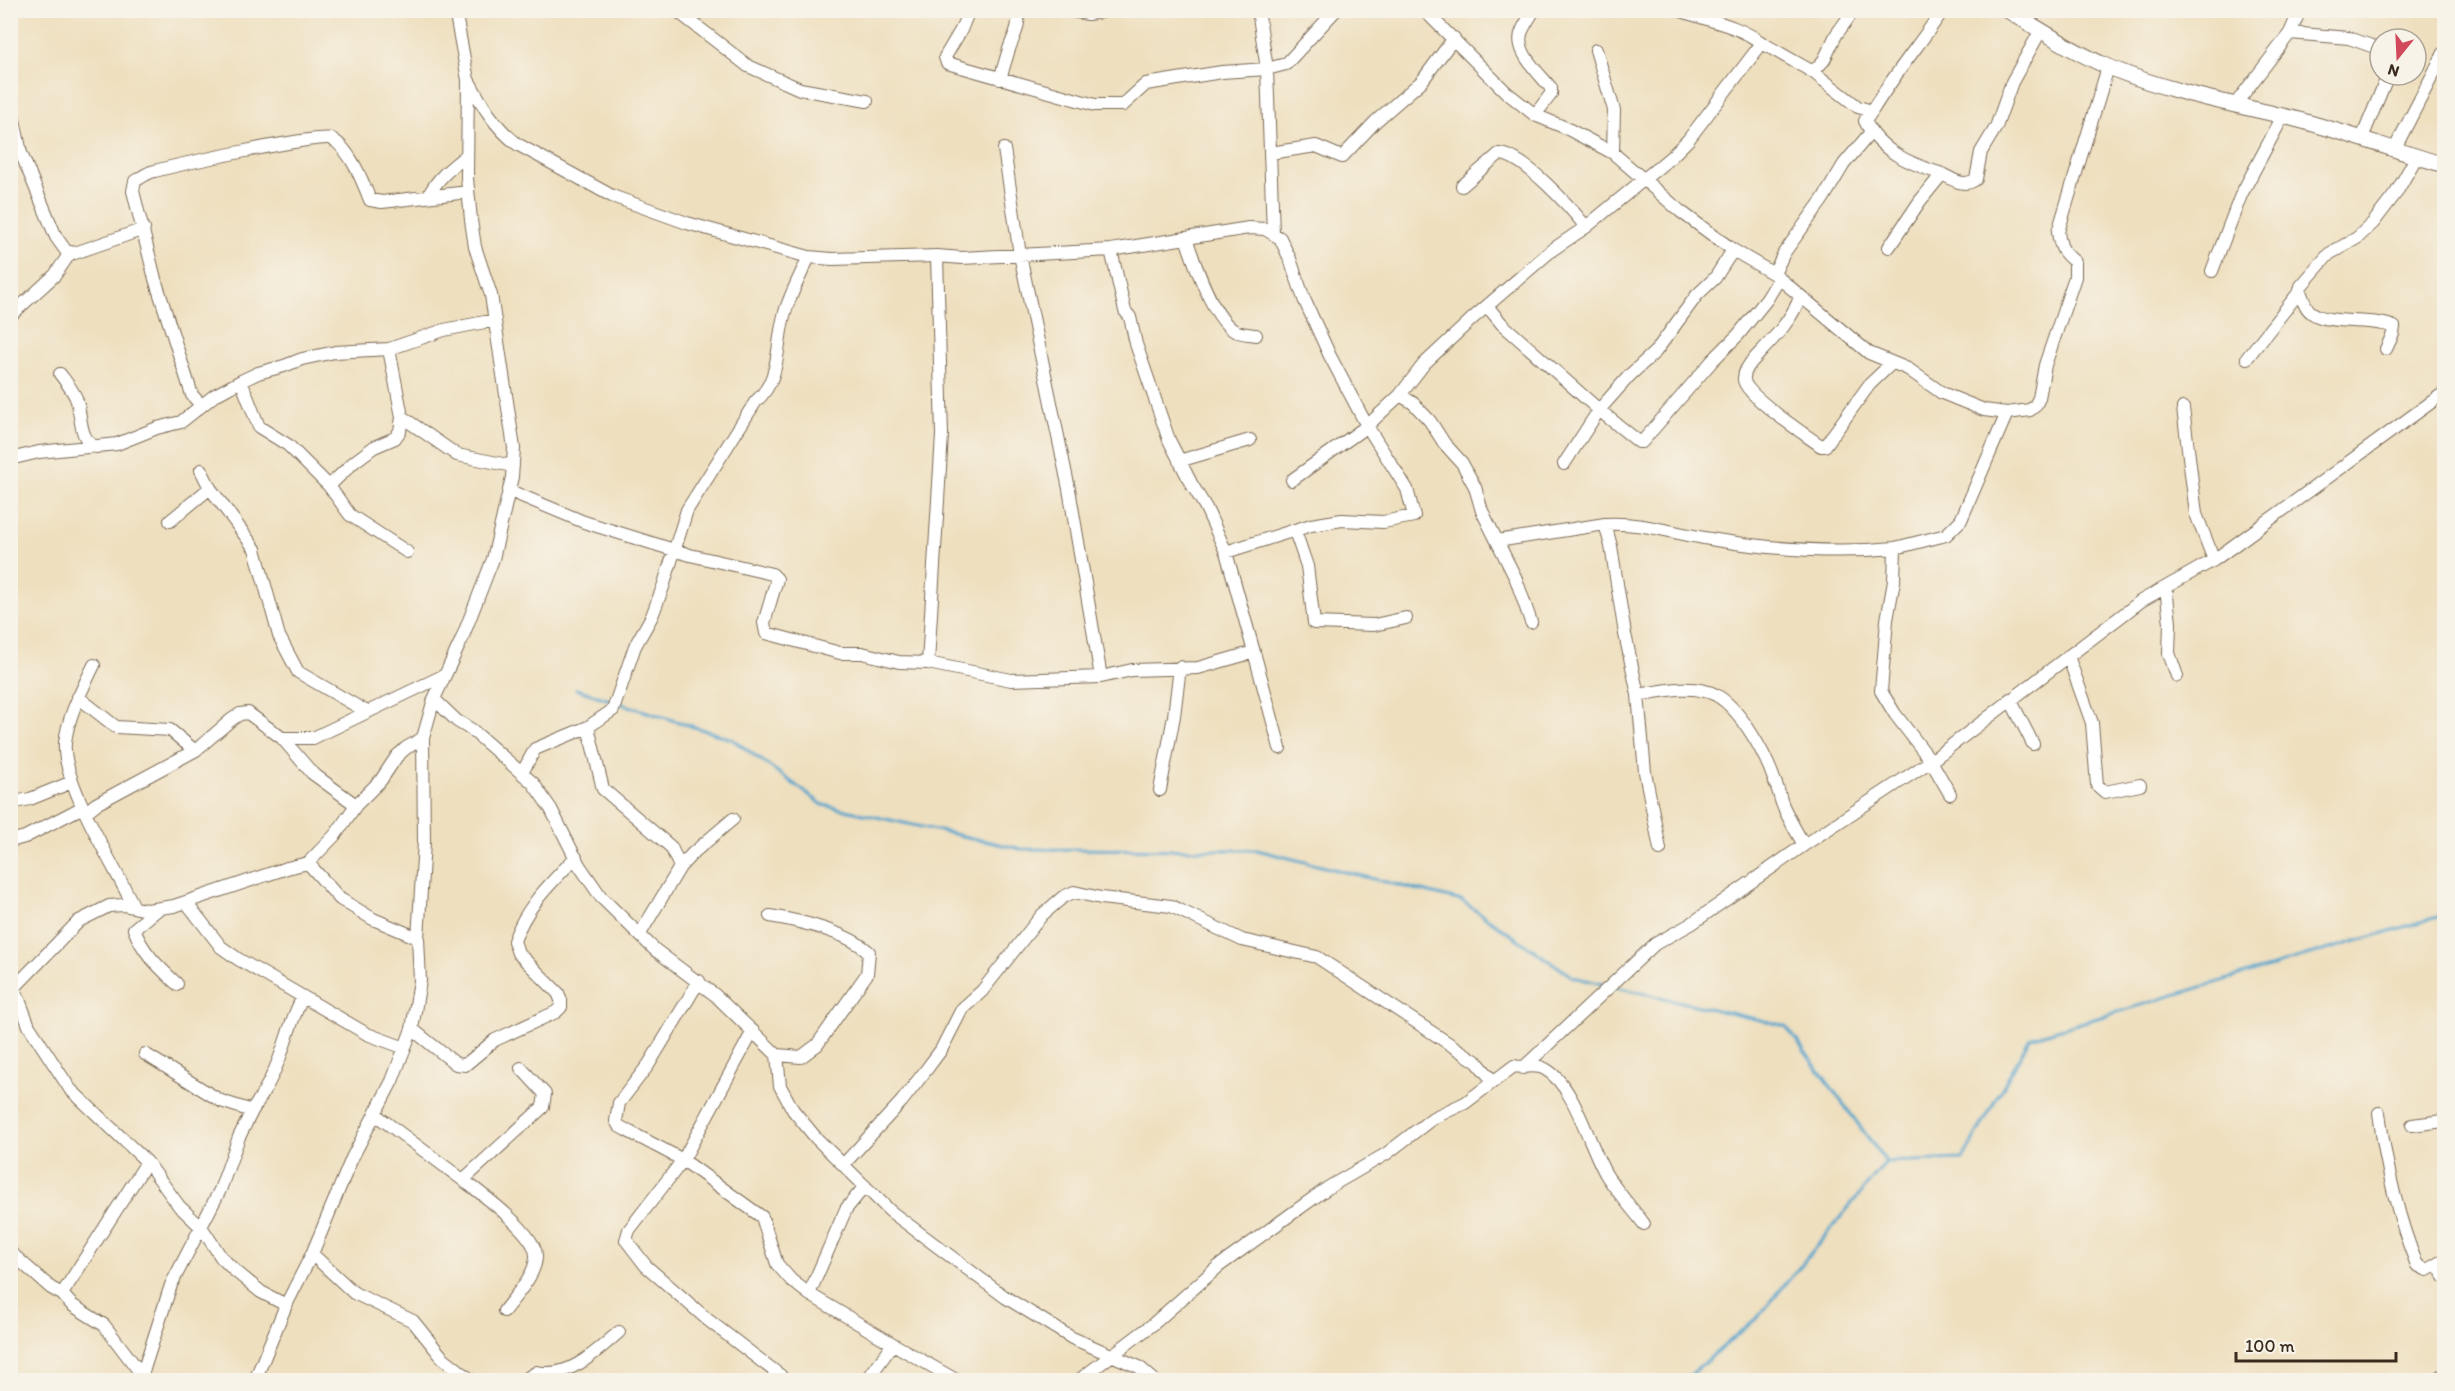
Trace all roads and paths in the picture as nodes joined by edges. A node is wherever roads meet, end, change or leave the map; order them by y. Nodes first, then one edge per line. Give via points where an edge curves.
1 (455, 10) edge
2 (676, 10) edge
3 (969, 10) edge
4 (1017, 10) edge
5 (1065, 10) edge
6 (1112, 10) edge
7 (1258, 10) edge
8 (1336, 10) edge
9 (1424, 10) edge
10 (1534, 10) edge
11 (1679, 10) edge
12 (1854, 10) edge
13 (1943, 10) edge
14 (2007, 10) edge
15 (2300, 10) edge
16 (1844, 16) edge
17 (2041, 30) junction
18 (2290, 33) junction
19 (1454, 38) junction
20 (1762, 43) junction
21 (2368, 45) edge
22 (1596, 50) dead end
23 (2445, 53) edge
24 (2108, 67) junction
25 (1267, 69) junction
26 (1813, 72) junction
27 (1000, 79) junction
28 (468, 80) junction
29 (2383, 87) edge
30 (867, 100) dead end
31 (2234, 106) junction
32 (1872, 111) junction
33 (1535, 115) junction
34 (2283, 116) junction
35 (14, 120) dead end
36 (1871, 132) junction
37 (2362, 138) junction
38 (2395, 148) junction
39 (1004, 149) dead end
40 (1270, 153) junction
41 (1613, 153) junction
42 (467, 155) junction
43 (2417, 156) junction
44 (2445, 165) edge
45 (1942, 174) junction
46 (1645, 180) junction
47 (1462, 186) dead end
48 (468, 192) junction
49 (429, 195) junction
50 (1586, 227) junction
51 (144, 229) junction
52 (1272, 233) junction
53 (1186, 238) junction
54 (1889, 247) dead end
55 (1111, 250) junction
56 (1733, 250) junction
57 (70, 253) junction
58 (1020, 255) junction
59 (937, 256) junction
60 (809, 257) junction
61 (2212, 271) dead end
62 (1777, 277) junction
63 (2300, 291) junction
64 (1800, 298) junction
65 (1487, 306) junction
66 (10, 316) edge
67 (495, 320) junction
68 (1256, 335) dead end
69 (389, 349) junction
70 (2386, 349) dead end
71 (2247, 358) dead end
72 (1892, 363) junction
73 (60, 374) dead end
74 (241, 381) junction
75 (2445, 393) edge
76 (1400, 395) junction
77 (201, 405) junction
78 (2182, 408) dead end
79 (1599, 410) junction
80 (2007, 413) junction
81 (402, 417) junction
82 (1367, 426) junction
83 (1250, 440) dead end
84 (97, 447) junction
85 (10, 459) edge
86 (1179, 460) junction
87 (1564, 464) dead end
88 (513, 466) junction
89 (201, 470) dead end
90 (1292, 480) dead end
91 (329, 486) junction
92 (210, 488) junction
93 (510, 491) junction
94 (170, 520) dead end
95 (1605, 524) junction
96 (1295, 531) junction
97 (1497, 542) junction
98 (1895, 548) junction
99 (675, 549) junction
100 (407, 552) dead end
101 (1226, 552) junction
102 (2214, 560) junction
103 (2166, 587) junction
104 (1406, 618) dead end
105 (1531, 622) dead end
106 (1254, 652) junction
107 (2068, 656) junction
108 (928, 663) junction
109 (94, 665) dead end
110 (1180, 667) junction
111 (445, 675) junction
112 (2177, 676) dead end
113 (1101, 677) junction
114 (1638, 695) junction
115 (78, 696) junction
116 (434, 699) junction
117 (2010, 699) junction
118 (366, 712) junction
119 (429, 714) junction
120 (457, 721) junction
121 (588, 727) junction
122 (282, 738) junction
123 (423, 738) junction
124 (2033, 744) dead end
125 (1280, 748) dead end
126 (194, 750) junction
127 (1931, 761) junction
128 (522, 773) junction
129 (72, 782) junction
130 (2140, 784) dead end
131 (1160, 790) dead end
132 (1950, 794) dead end
133 (10, 803) edge
134 (356, 805) junction
135 (84, 810) junction
136 (733, 819) dead end
137 (10, 841) edge
138 (1804, 845) junction
139 (1660, 849) dead end
140 (576, 857) junction
141 (308, 863) junction
142 (680, 867) junction
143 (186, 902) junction
144 (134, 907) junction
145 (157, 910) junction
146 (770, 916) dead end
147 (640, 934) junction
148 (418, 938) junction
149 (699, 981) junction
150 (177, 984) dead end
151 (13, 990) edge
152 (303, 997) junction
153 (412, 1029) junction
154 (753, 1031) junction
155 (405, 1048) junction
156 (145, 1054) dead end
157 (777, 1055) junction
158 (520, 1068) dead end
159 (1523, 1068) junction
160 (1492, 1081) junction
161 (252, 1111) junction
162 (2379, 1113) dead end
163 (376, 1115) junction
164 (2445, 1121) edge
165 (2412, 1125) dead end
166 (683, 1160) junction
167 (147, 1162) junction
168 (844, 1164) junction
169 (463, 1180) junction
170 (865, 1186) junction
171 (1644, 1224) dead end
172 (202, 1228) junction
173 (10, 1252) edge
174 (312, 1254) junction
175 (2441, 1262) edge
176 (2445, 1277) edge
177 (62, 1294) junction
178 (809, 1294) junction
179 (286, 1305) junction
180 (504, 1311) dead end
181 (619, 1332) dead end
182 (893, 1344) junction
183 (1112, 1355) junction
184 (2445, 1374) edge
185 (141, 1378) edge
186 (551, 1378) edge
187 (255, 1380) edge
188 (471, 1380) edge
189 (524, 1380) edge
190 (781, 1380) edge
191 (867, 1380) edge
192 (956, 1380) edge
193 (1079, 1380) edge
194 (1154, 1380) edge
195 (2437, 1380) edge

1 - 28 street
2 - 30 street via 748,66 800,88
3 - 27 street via 945,57 947,63
4 - 27 street via 1017,33
5 - 6 street via 1088,14
7 - 25 street
8 - 25 street via 1286,64
9 - 19 street
10 - 33 street via 1520,40 1525,55 1551,88 1551,94
11 - 20 street via 1745,31
12 - 16 street
13 - 32 street
14 - 17 street
15 - 18 street
16 - 26 street via 1824,60
17 - 24 street
17 - 45 street via 2012,82 1996,127 1981,152 1976,179 1964,184
18 - 21 street via 2349,38
18 - 31 street
19 - 33 street via 1481,70
19 - 40 street via 1422,81 1342,157 1316,146
20 - 26 street
20 - 46 street via 1688,140
22 - 41 street via 1614,110
23 - 38 street
24 - 31 street
24 - 80 street via 2058,232 2060,247 2075,262 2075,277 2045,365 2039,398 2030,410
25 - 27 street via 1146,84 1123,105 1095,105
25 - 40 street
26 - 32 street via 1858,107
28 - 42 street
28 - 60 street via 506,135 517,144 612,196 687,223
29 - 37 street
31 - 34 street
32 - 36 street via 1865,121
33 - 41 street
34 - 37 street
34 - 61 street via 2241,195
35 - 57 street via 21,153 56,237
36 - 45 street via 1910,164
36 - 62 street via 1844,164 1784,253
37 - 38 street
38 - 43 street
39 - 58 street
40 - 52 street
41 - 46 street
42 - 48 street
42 - 49 street via 441,177
43 - 44 street
43 - 63 street via 2373,223 2329,255
45 - 54 street
46 - 50 street
46 - 56 street
47 - 50 street via 1499,154 1508,154 1570,206
48 - 49 street
48 - 67 street via 475,247
49 - 51 street via 370,201 352,162 327,137 149,173 133,186
50 - 65 street via 1552,250
51 - 57 street
51 - 77 street via 182,366 192,395
52 - 53 street via 1249,228
52 - 82 street via 1280,238 1304,299
53 - 55 street
53 - 68 street via 1202,284 1223,319 1234,331
55 - 58 street
55 - 86 street via 1136,344
56 - 62 street
56 - 79 street via 1656,351
57 - 66 street via 55,275
58 - 59 street
58 - 113 street via 1072,501
59 - 60 street
59 - 108 street via 942,435
60 - 99 street via 785,311 773,381 756,401 687,510
62 - 64 street
62 - 79 street via 1767,299 1738,335 1642,442
63 - 70 street via 2310,311 2317,315 2394,327
63 - 71 street
64 - 72 street via 1869,353
64 - 72 street via 1782,330 1745,371 1744,381 1763,403 1821,446 1825,446 1869,385
65 - 76 street via 1424,364
65 - 79 street
67 - 69 street via 444,330
67 - 88 street via 514,448
69 - 74 street via 335,352 302,359
69 - 81 street
72 - 80 street via 1908,369 1942,393 1984,410
73 - 84 street via 77,400 88,442
74 - 77 street
74 - 91 street via 259,427 288,445
75 - 102 street
76 - 82 street
76 - 97 street via 1430,421 1462,463
77 - 84 street via 181,422
78 - 102 street via 2196,514
79 - 87 street
80 - 98 street via 1961,520 1946,536
81 - 88 street via 457,455
81 - 91 street via 395,438 374,447
82 - 90 street
82 - 96 street via 1407,489 1414,516 1383,522 1341,520
83 - 86 street
84 - 85 street
86 - 101 street
88 - 93 street
89 - 92 street
91 - 100 street via 350,515
92 - 94 street
92 - 118 street via 255,549 279,636 298,672
93 - 99 street via 584,522
93 - 111 street via 493,559
95 - 97 street
95 - 98 street via 1630,522 1760,546 1838,552
95 - 114 street
96 - 101 street
96 - 104 street via 1307,566 1314,623 1374,625
97 - 105 street via 1516,579
98 - 127 street via 1881,691
99 - 108 street via 772,573 777,579 764,623 766,633 840,653
99 - 121 street via 613,710
101 - 106 street
102 - 103 street
103 - 107 street
103 - 112 street via 2169,653
106 - 110 street via 1198,668
106 - 125 street
107 - 117 street
107 - 130 street via 2092,723 2097,785 2105,792
108 - 113 street via 1011,680
109 - 115 street
110 - 113 street via 1132,670
110 - 131 street
111 - 116 street
111 - 118 street
114 - 138 street via 1677,689 1715,694 1728,704 1745,723 1768,765 1783,807
114 - 139 street via 1645,772
115 - 126 street via 116,727 170,730
115 - 129 street via 64,744
116 - 119 street
116 - 120 street
117 - 124 street
117 - 127 street
118 - 122 street via 313,738
119 - 120 street
119 - 123 street
120 - 128 street
121 - 128 street via 535,749
121 - 142 street via 603,789 671,847
122 - 126 street via 248,712 231,720
122 - 134 street via 312,773
123 - 134 street via 397,756 381,780
123 - 148 street via 424,842
126 - 135 street
127 - 132 street
127 - 138 street
128 - 140 street via 542,795
129 - 133 street
129 - 135 street
134 - 141 street via 336,834
135 - 137 street
135 - 144 street
136 - 142 street
138 - 159 street via 1691,924 1655,944
140 - 147 street via 601,897
140 - 153 street via 535,900 514,941 518,953 558,993 561,1007 495,1040 465,1065 456,1064
141 - 143 street
141 - 148 street via 340,899
142 - 147 street
143 - 145 street
143 - 152 street via 221,947
144 - 145 street
144 - 151 street via 109,906 79,921
145 - 150 street via 134,929 150,958
146 - 157 street via 826,930 869,952 867,974 817,1045 801,1056
147 - 149 street via 654,949
148 - 153 street via 420,981
149 - 154 street
149 - 166 street via 649,1064 619,1103 616,1114 619,1126
151 - 167 street via 29,1026 70,1089
152 - 155 street via 367,1034
152 - 161 street via 266,1089
153 - 155 street
154 - 157 street
154 - 166 street
155 - 163 street
156 - 161 street via 221,1101
157 - 168 street via 782,1092 816,1138
158 - 169 street via 545,1094 543,1107
159 - 160 street via 1514,1066
159 - 171 street via 1534,1065 1555,1076 1576,1108 1607,1175
160 - 168 street via 1477,1062 1317,957 1242,940 1171,906 1074,892 1042,915 988,985 962,1009 923,1074
160 - 183 street via 1465,1103 1433,1118 1386,1154 1282,1220 1219,1266
161 - 172 street
162 - 175 street via 2391,1186 2405,1237 2417,1265 2427,1270
163 - 169 street
163 - 174 street via 352,1158
164 - 165 street
166 - 178 street via 762,1217 777,1264
166 - 190 street via 626,1239 646,1266 708,1320 767,1363
167 - 172 street via 179,1206
167 - 177 street
168 - 170 street
169 - 180 street via 494,1202 534,1244 536,1257 530,1273
170 - 178 street via 846,1209
170 - 183 street via 917,1233 1005,1297 1072,1338
172 - 179 street via 234,1270 261,1292
172 - 185 street via 171,1285
173 - 177 street
174 - 179 street
174 - 188 street via 354,1293 413,1321 442,1357
175 - 176 street
177 - 185 street via 104,1325
178 - 182 street
179 - 187 street
181 - 186 street via 594,1354
182 - 191 street
182 - 192 street
183 - 193 street
183 - 194 street via 1139,1367
184 - 195 street
186 - 189 street via 537,1372

